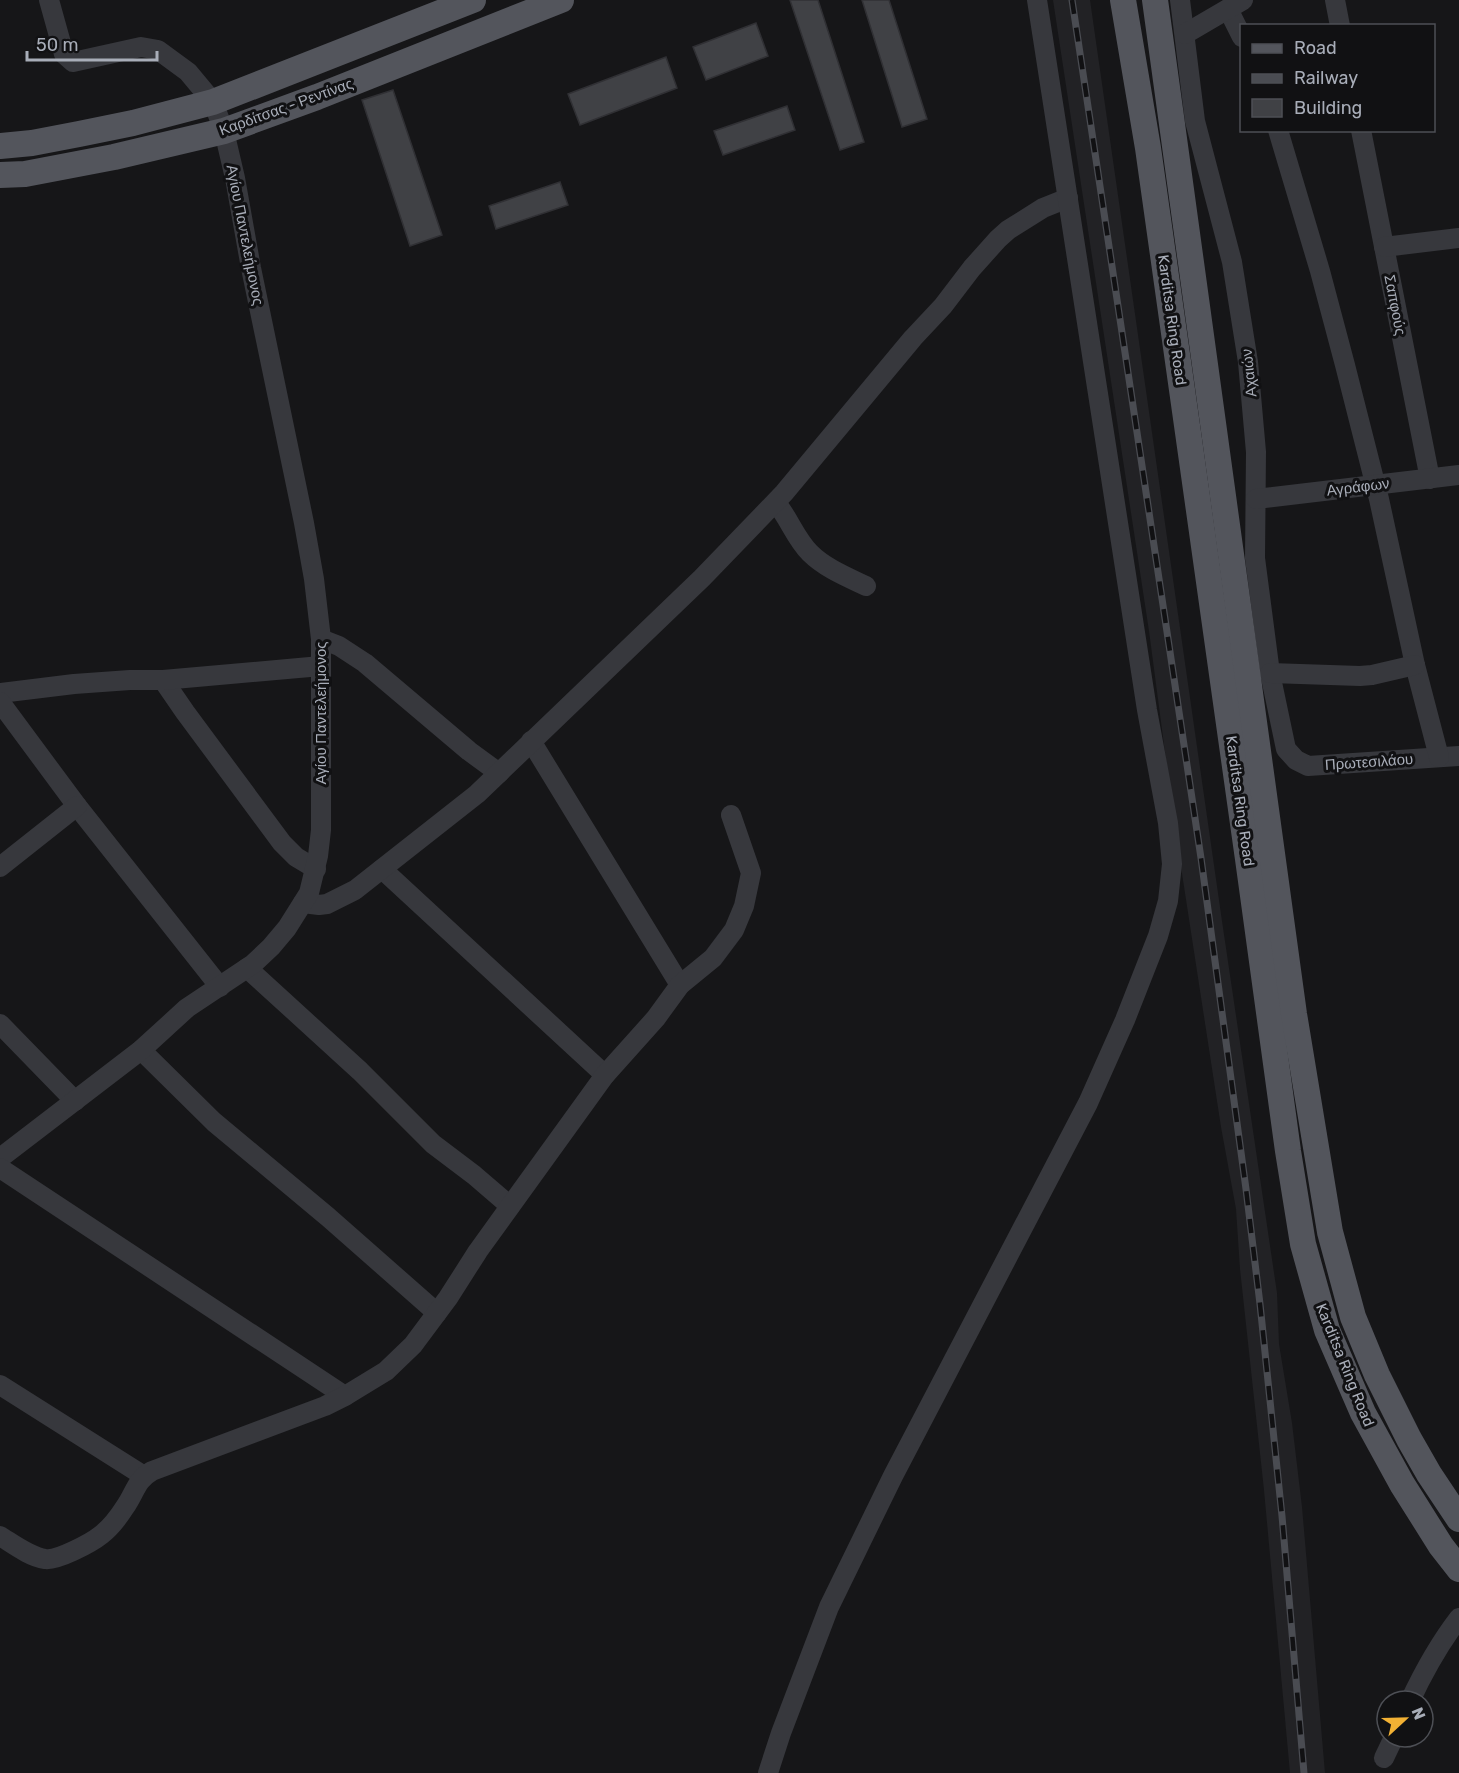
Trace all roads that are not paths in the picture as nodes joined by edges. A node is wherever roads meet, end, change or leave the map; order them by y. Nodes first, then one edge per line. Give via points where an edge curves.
1 (49, 0) edge
2 (473, 0) edge
3 (561, 0) edge
4 (1037, 0) edge
5 (1123, 0) edge
6 (1155, 0) edge
7 (1180, 0) edge
8 (1335, 0) edge
9 (1236, 4) edge
10 (1340, 24) edge
11 (1240, 26) edge
12 (1185, 34) junction
13 (213, 102) junction
14 (224, 131) junction
15 (1279, 132) edge
16 (1361, 132) edge
17 (0, 146) edge
18 (0, 175) edge
19 (1068, 198) junction
20 (1459, 238) edge
21 (1384, 247) junction
22 (1459, 475) edge
23 (1430, 479) junction
24 (1375, 485) junction
25 (1256, 499) junction
26 (776, 503) junction
27 (866, 586) dead end
28 (321, 639) junction
29 (1415, 664) junction
30 (321, 666) junction
31 (1270, 673) junction
32 (163, 680) junction
33 (0, 693) edge
34 (0, 702) edge
35 (531, 741) junction
36 (1286, 749) joint
37 (1459, 756) edge
38 (1439, 757) junction
39 (499, 773) junction
40 (77, 806) junction
41 (731, 815) dead end
42 (0, 867) edge
43 (316, 869) junction
44 (381, 869) junction
45 (303, 903) junction
46 (247, 968) junction
47 (680, 985) junction
48 (220, 987) junction
49 (0, 1024) edge
50 (141, 1050) junction
51 (605, 1075) junction
52 (75, 1101) junction
53 (0, 1158) edge
54 (0, 1168) edge
55 (510, 1206) junction
56 (437, 1313) junction
57 (0, 1385) edge
58 (345, 1396) junction
59 (144, 1476) junction
60 (1459, 1519) edge
61 (0, 1536) edge
62 (1459, 1569) edge
63 (1459, 1618) edge
64 (1415, 1689) edge
65 (1388, 1749) edge
66 (1384, 1758) dead end
67 (768, 1773) edge

1 - 13 street, Αγίου Παντελεήμονος via 68,59 73,62 141,47 158,50 188,72
2 - 13 main road, Καρδίτσας - Ρεντίνας
3 - 14 main road, Καρδίτσας - Ρεντίνας
4 - 19 street
5 - 62 main road, Karditsa Ring Road via 1148,148 1301,1234 1327,1330 1363,1413 1402,1484
6 - 60 main road, Karditsa Ring Road via 1291,992 1330,1232 1353,1317 1377,1375 1408,1438
7 - 12 street, Αχαιών
8 - 10 street
9 - 11 street
9 - 12 street
12 - 25 street, Αχαιών via 1195,121 1229,251 1243,325 1256,452
13 - 14 street, Αγίου Παντελεήμονος
13 - 17 main road, Καρδίτσας - Ρεντίνας via 133,123
14 - 18 main road, Καρδίτσας - Ρεντίνας via 114,157
14 - 28 street, Αγίου Παντελεήμονος via 304,523
15 - 24 street via 1320,271
16 - 21 street, Σαπφούς
19 - 26 street via 1043,208 998,239
19 - 67 street via 1168,823 1172,864 1168,901 1142,981 1092,1094 829,1607
20 - 21 street
21 - 23 street, Σαπφούς
22 - 23 street, Αγράφων
23 - 24 street, Αγράφων
24 - 25 street, Αγράφων
24 - 29 street
25 - 31 street, Αχαιών via 1255,558
26 - 27 street via 810,553
26 - 35 street
28 - 30 street, Αγίου Παντελεήμονος
28 - 39 street via 365,663
29 - 31 street via 1360,676
29 - 38 street
30 - 32 street
30 - 43 street, Αγίου Παντελεήμονος via 321,830
31 - 36 street, Αχαιών
32 - 33 street
32 - 43 street via 282,843
34 - 40 street
35 - 39 street
35 - 47 street
36 - 38 street, Πρωτεσιλάου via 1308,766
37 - 38 street, Πρωτεσιλάου
39 - 44 street
40 - 42 street
40 - 48 street
41 - 47 street via 751,873 744,906 724,944
43 - 45 street, Αγίου Παντελεήμονος
44 - 45 street via 336,901
44 - 51 street
45 - 46 street, Αγίου Παντελεήμονος via 279,938
46 - 48 street, Αγίου Παντελεήμονος
46 - 55 street via 433,1144
47 - 51 street
48 - 50 street, Αγίου Παντελεήμονος via 187,1008
49 - 52 street
50 - 52 street, Αγίου Παντελεήμονος
50 - 56 street via 214,1122
51 - 55 street
52 - 53 street, Αγίου Παντελεήμονος
54 - 58 street
55 - 56 street
56 - 58 street via 397,1361
57 - 59 street
58 - 59 street
59 - 61 street via 112,1526 59,1557 44,1559
63 - 64 street
65 - 66 street

